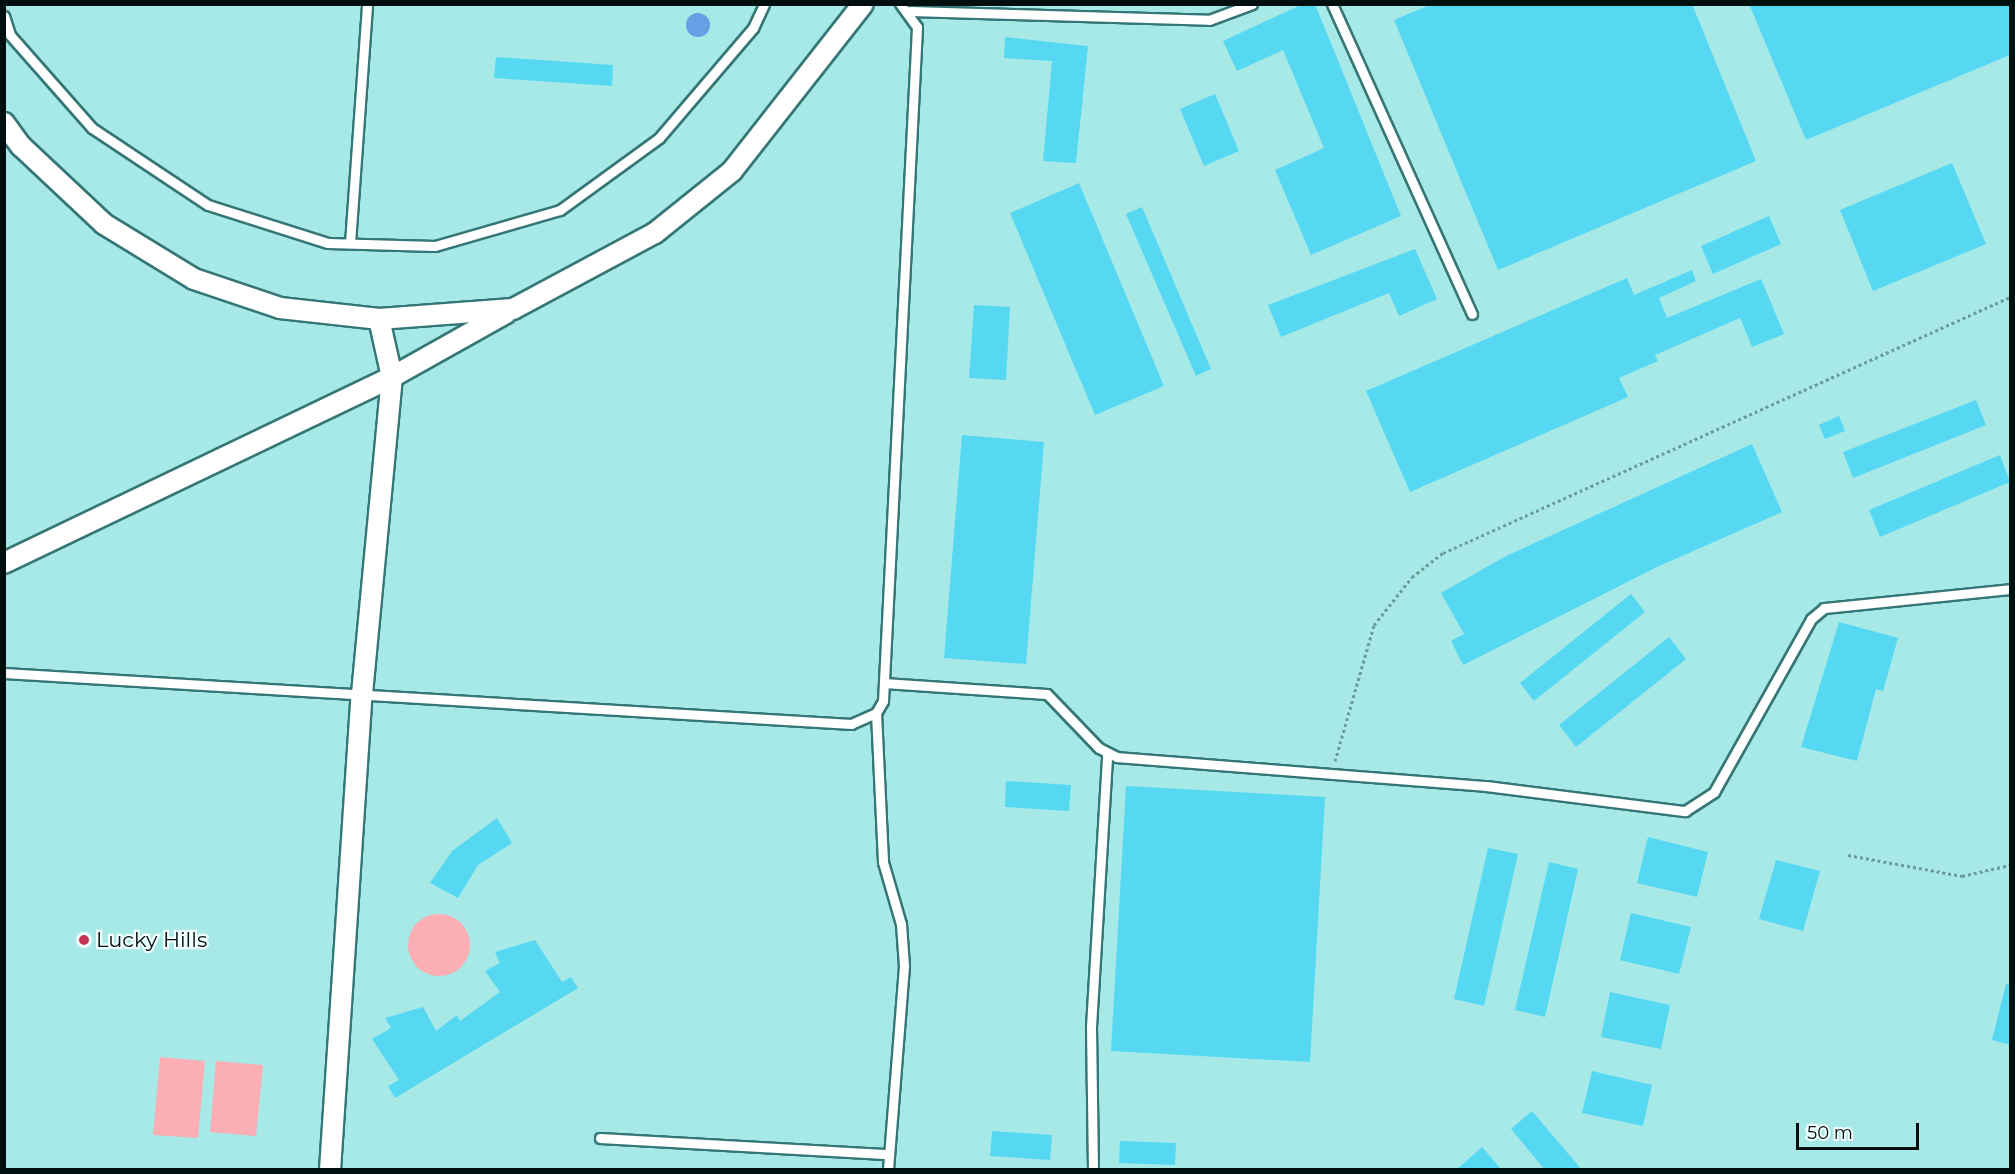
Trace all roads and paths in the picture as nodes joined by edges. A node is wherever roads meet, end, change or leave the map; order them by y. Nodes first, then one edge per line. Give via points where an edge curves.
1 (367, 4) edge
2 (764, 4) edge
3 (863, 4) edge
4 (900, 4) edge
5 (1252, 4) edge
6 (1332, 4) edge
7 (910, 10) junction
8 (4, 16) edge
9 (4, 123) edge
10 (350, 243) junction
11 (2010, 297) edge
12 (513, 309) junction
13 (1472, 314) dead end
14 (379, 319) junction
15 (392, 377) junction
16 (4, 563) edge
17 (2010, 589) edge
18 (4, 673) edge
19 (884, 683) junction
20 (362, 694) junction
21 (876, 713) junction
22 (1107, 754) junction
23 (1332, 773) junction
24 (1848, 855) dead end
25 (2010, 865) edge
26 (600, 1138) dead end
27 (890, 1154) junction
28 (330, 1170) edge
29 (888, 1170) edge
30 (1092, 1170) edge

1 - 10 lane
2 - 10 lane via 753,28 659,138 560,210 435,246
3 - 12 street via 732,171 656,233
4 - 7 lane
5 - 7 lane via 1209,20
6 - 13 lane
7 - 19 lane via 917,27
8 - 10 lane via 10,35 92,128 208,205 328,243
9 - 14 street via 21,146 104,224 194,279 280,308
11 - 23 path via 1443,553 1412,577 1374,625 1360,658
12 - 14 street
12 - 15 street
14 - 15 street
15 - 16 street
15 - 20 street
17 - 23 lane via 1824,608 1811,619 1714,792 1685,811
18 - 20 lane
19 - 21 lane
19 - 22 lane via 1047,694
20 - 21 lane via 851,724
20 - 28 street
21 - 27 lane via 883,862 901,924 904,966
22 - 23 lane
22 - 30 lane via 1092,1027
24 - 25 path via 1962,876
26 - 27 lane
27 - 29 lane

